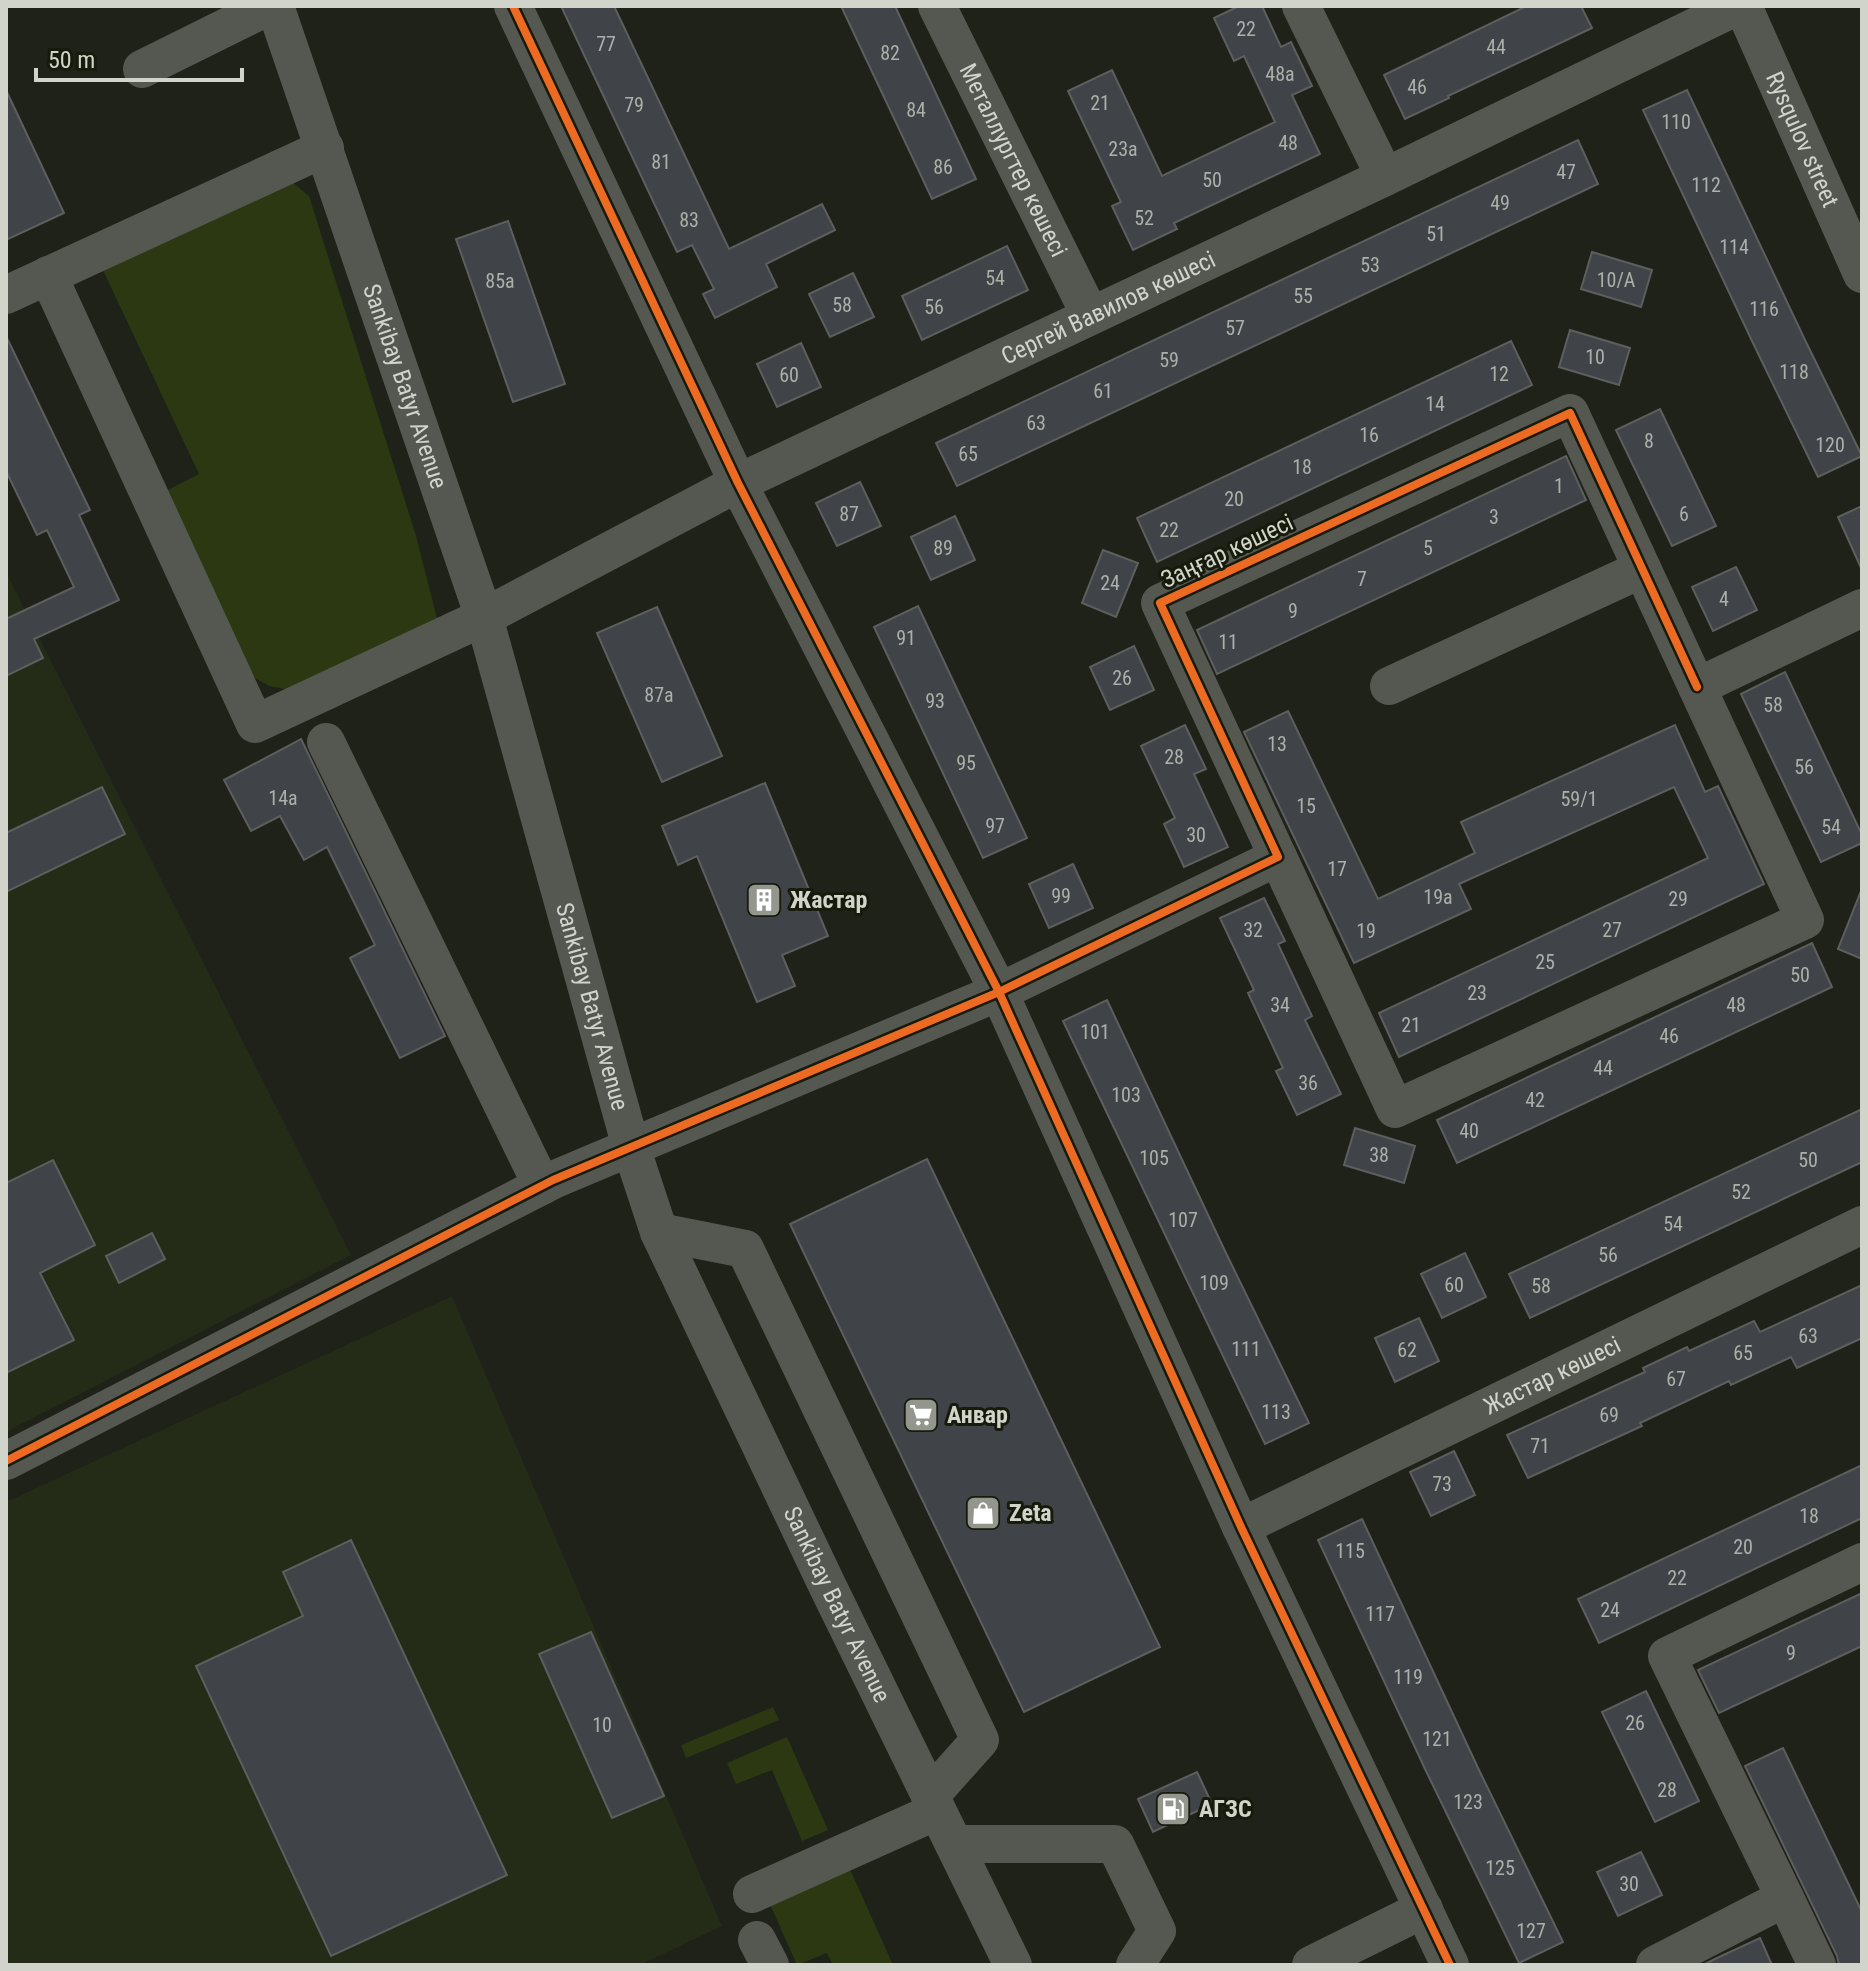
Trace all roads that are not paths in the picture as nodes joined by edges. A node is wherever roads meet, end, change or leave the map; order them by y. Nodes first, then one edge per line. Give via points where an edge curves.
1 (272, 6) edge
2 (513, 6) edge
3 (937, 6) edge
4 (1301, 6) edge
5 (1740, 6) edge
6 (142, 69) dead end
7 (325, 148) junction
8 (1385, 177) junction
9 (1862, 274) edge
10 (48, 275) junction
11 (6, 295) edge
12 (1090, 315) junction
13 (738, 483) junction
14 (1642, 569) junction
15 (1862, 608) edge
16 (484, 617) junction
17 (1389, 686) dead end
18 (1697, 687) junction
19 (326, 742) dead end
20 (1278, 857) junction
21 (999, 992) junction
22 (631, 1147) junction
23 (542, 1186) junction
24 (1862, 1225) edge
25 (659, 1232) junction
26 (6, 1461) edge
27 (1241, 1527) junction
28 (1862, 1562) edge
29 (934, 1804) junction
30 (954, 1844) junction
31 (752, 1894) dead end
32 (1785, 1898) junction
33 (1424, 1909) junction
34 (1013, 1965) edge
35 (1135, 1965) edge
36 (1311, 1965) edge
37 (1450, 1965) edge
38 (1655, 1965) edge
39 (1817, 1965) edge

1 - 6 street
1 - 7 street, Sankibay Batyr Avenue
2 - 13 street
3 - 12 street, Металлургтер көшесі
4 - 8 street
5 - 8 street, Сергей Вавилов көшесі
5 - 9 street, Rysqulov street
7 - 10 street
7 - 16 street, Sankibay Batyr Avenue
8 - 12 street, Сергей Вавилов көшесі
10 - 11 street
10 - 16 street, Сергей Вавилов көшесі via 255,724
12 - 13 street, Сергей Вавилов көшесі
13 - 16 street, Сергей Вавилов көшесі
13 - 21 street
14 - 17 street
14 - 18 street, Заңғар көшесі
14 - 20 street, Заңғар көшесі via 1570,413 1160,603
15 - 18 street
16 - 22 street, Sankibay Batyr Avenue
18 - 20 street, Заңғар көшесі via 1805,920 1395,1109
19 - 23 street
20 - 21 street
21 - 22 street
21 - 27 street
22 - 23 street
22 - 25 street, Sankibay Batyr Avenue
23 - 26 street
24 - 27 street, Жастар көшесі
25 - 29 street, Sankibay Batyr Avenue
25 - 29 street via 745,1249 980,1740
27 - 33 street
28 - 32 street via 1667,1656
29 - 30 street, Sankibay Batyr Avenue
29 - 31 street
30 - 34 street, Sankibay Batyr Avenue
30 - 35 street via 1115,1844 1157,1931
32 - 38 street
32 - 39 street
33 - 36 street
33 - 37 street

